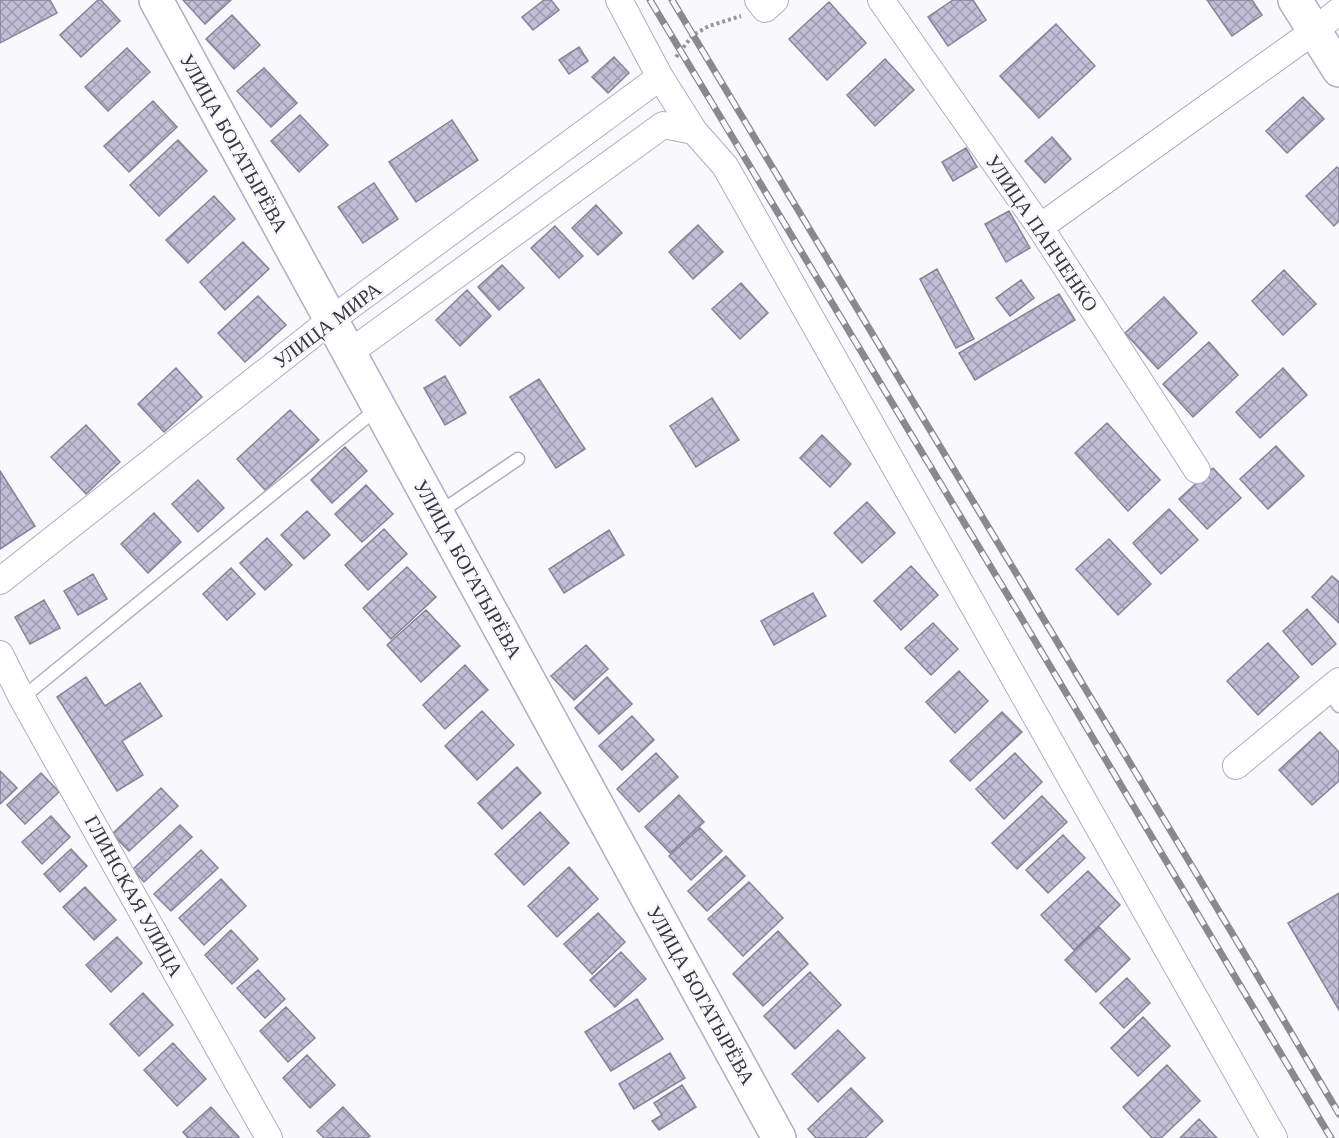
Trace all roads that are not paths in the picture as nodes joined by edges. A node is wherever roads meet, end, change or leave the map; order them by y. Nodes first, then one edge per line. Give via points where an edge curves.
1 (156, 0) edge
2 (619, 0) edge
3 (881, 0) edge
4 (1295, 0) edge
5 (1339, 11) edge
6 (1314, 31) junction
7 (1339, 70) edge
8 (660, 77) junction
9 (694, 131) junction
10 (1040, 227) junction
11 (331, 320) junction
12 (349, 352) junction
13 (379, 408) junction
14 (518, 459) dead end
15 (1197, 470) dead end
16 (437, 514) junction
17 (0, 581) edge
18 (0, 654) edge
19 (1335, 693) edge
20 (22, 698) junction
21 (1236, 766) dead end
22 (269, 1138) edge
23 (779, 1138) edge
24 (1274, 1138) edge

1 - 11 street, УЛИЦА БОГАТЫРЁВА
2 - 8 street
3 - 10 street, УЛИЦА ПАНЧЕНКО
4 - 6 street
5 - 6 street
6 - 7 street
6 - 10 street
8 - 9 street
8 - 11 street, УЛИЦА МИРА
9 - 12 street via 663,124
9 - 24 street via 725,166
10 - 15 street, УЛИЦА ПАНЧЕНКО
11 - 12 street, УЛИЦА БОГАТЫРЁВА
11 - 17 street, УЛИЦА МИРА
12 - 13 street, УЛИЦА БОГАТЫРЁВА
13 - 16 street, УЛИЦА БОГАТЫРЁВА
13 - 20 lane
14 - 16 lane
16 - 23 street, УЛИЦА БОГАТЫРЁВА
18 - 20 street, ГЛИНСКАЯ УЛИЦА
19 - 21 street
20 - 22 street, ГЛИНСКАЯ УЛИЦА

